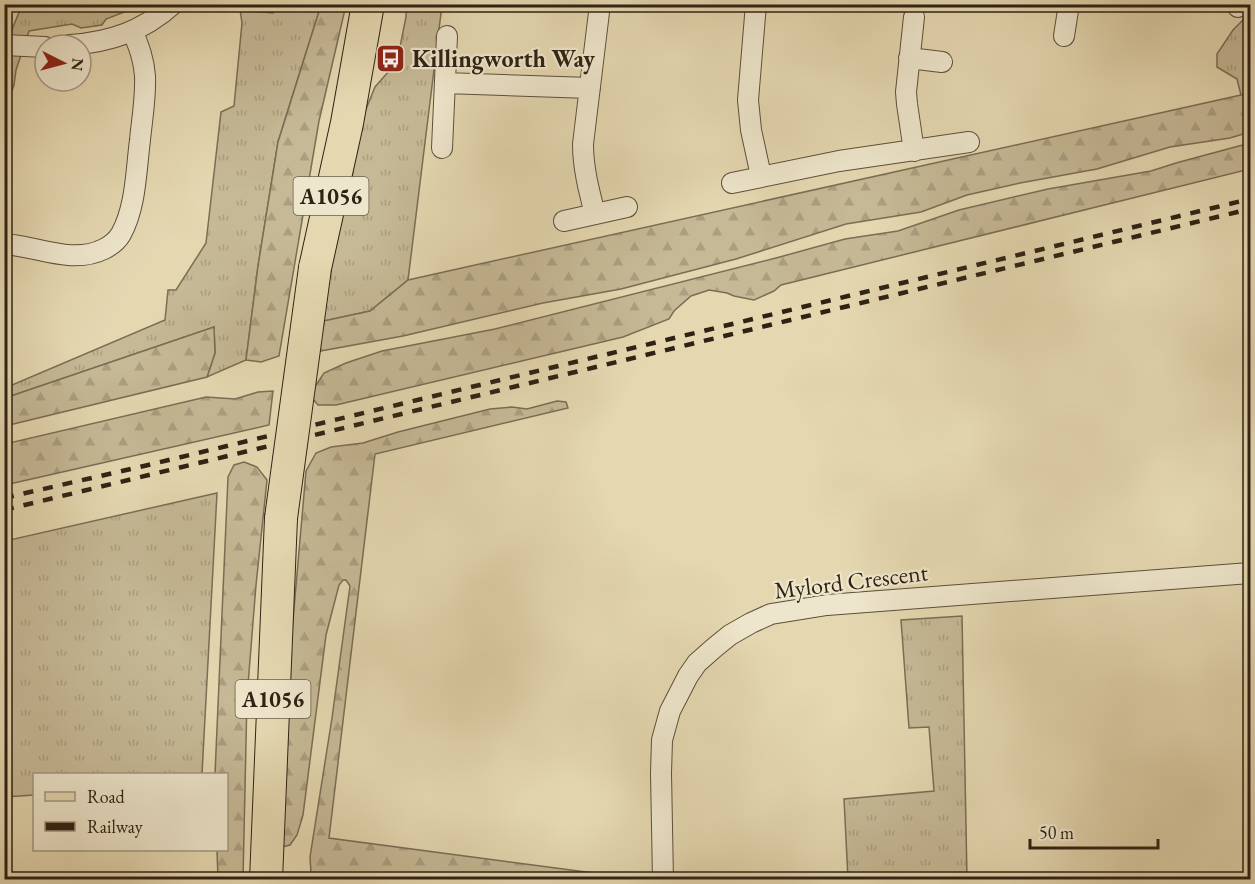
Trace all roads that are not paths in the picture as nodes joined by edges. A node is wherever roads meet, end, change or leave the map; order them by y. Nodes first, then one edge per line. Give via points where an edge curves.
1 (173, 4) edge
2 (368, 4) edge
3 (382, 4) edge
4 (600, 4) edge
5 (756, 4) edge
6 (1069, 4) edge
7 (914, 17) dead end
8 (133, 32) junction
9 (447, 36) dead end
10 (1064, 36) dead end
11 (93, 42) edge
12 (4, 45) edge
13 (33, 46) edge
14 (909, 58) junction
15 (942, 62) dead end
16 (445, 83) junction
17 (590, 88) junction
18 (346, 123) junction
19 (969, 142) dead end
20 (442, 148) dead end
21 (914, 151) junction
22 (761, 176) junction
23 (732, 183) dead end
24 (627, 207) dead end
25 (595, 214) junction
26 (564, 221) dead end
27 (4, 244) edge
28 (1251, 573) edge
29 (266, 879) edge
30 (663, 879) edge

1 - 8 street
2 - 18 main road, A1056
3 - 18 main road, A1056
4 - 17 street
5 - 22 street via 748,100
6 - 10 street
7 - 14 street
8 - 11 street
8 - 27 street via 142,55 144,100 134,191 121,235 104,249 88,255 66,256
9 - 16 street
12 - 13 street
14 - 15 street
14 - 21 street via 907,104
16 - 17 street
16 - 20 street
17 - 25 street via 583,157
18 - 29 main road, A1056, bridge via 315,268 281,518
19 - 21 street
21 - 22 street
22 - 23 street
24 - 25 street
25 - 26 street
28 - 30 street, Mylord Crescent via 826,605 771,614 751,623 697,663 670,711 662,740

